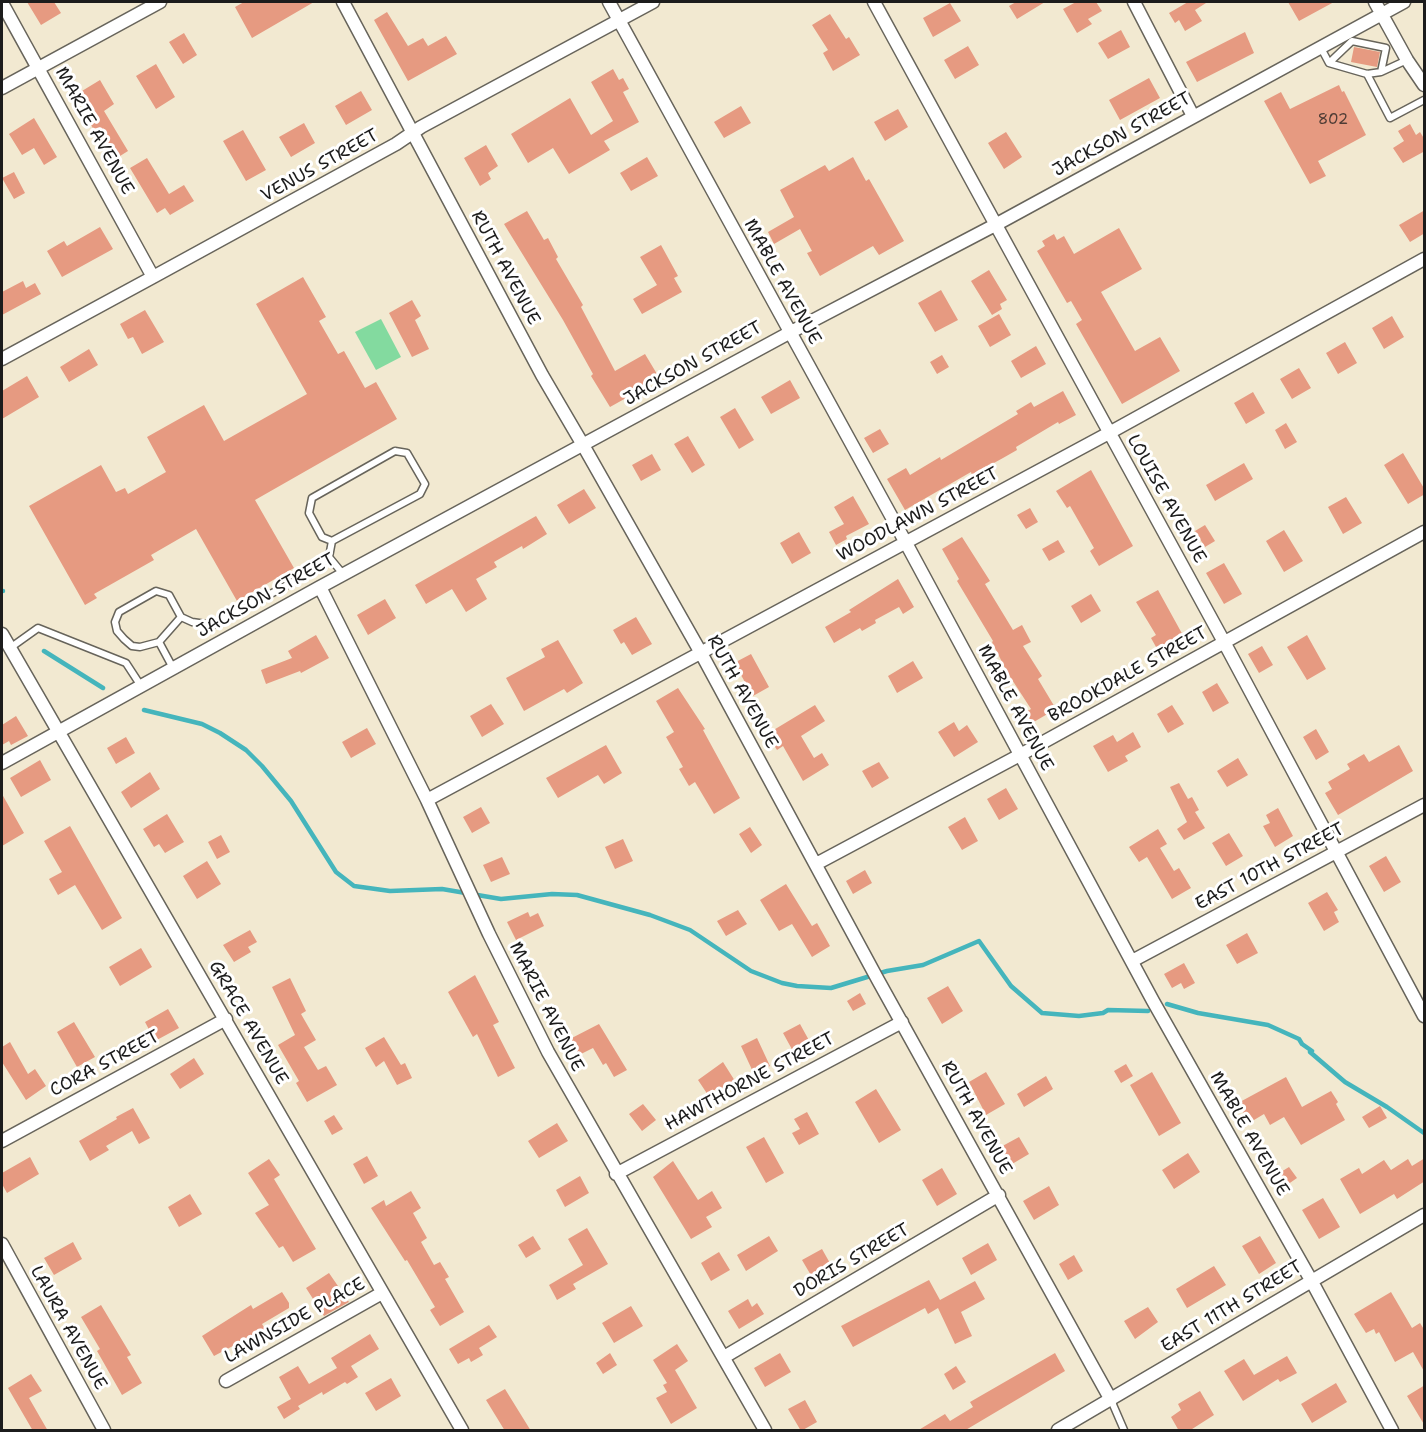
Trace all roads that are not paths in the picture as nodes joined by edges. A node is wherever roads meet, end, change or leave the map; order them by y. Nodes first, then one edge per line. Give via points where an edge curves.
1 (160, 2) edge
2 (343, 2) edge
3 (609, 2) edge
4 (653, 2) edge
5 (874, 2) edge
6 (1134, 2) edge
7 (1375, 2) edge
8 (1404, 2) edge
9 (2, 3) edge
10 (1382, 14) junction
11 (619, 20) junction
12 (1322, 48) junction
13 (1407, 60) junction
14 (1329, 63) junction
15 (39, 68) junction
16 (1381, 72) junction
17 (1367, 74) junction
18 (1425, 85) edge
19 (2, 88) edge
20 (1425, 100) edge
21 (1193, 116) junction
22 (412, 133) junction
23 (997, 224) junction
24 (1425, 259) edge
25 (153, 278) junction
26 (789, 333) junction
27 (2, 359) edge
28 (1109, 433) junction
29 (583, 445) junction
30 (1425, 532) edge
31 (332, 541) junction
32 (906, 543) junction
33 (329, 557) junction
34 (343, 574) junction
35 (320, 586) junction
36 (181, 617) junction
37 (2, 634) edge
38 (159, 642) junction
39 (1224, 642) junction
40 (9, 648) junction
41 (701, 653) junction
42 (173, 668) junction
43 (141, 686) junction
44 (58, 731) junction
45 (1020, 755) junction
46 (2, 763) edge
47 (427, 800) junction
48 (1425, 805) edge
49 (1336, 853) junction
50 (816, 864) junction
51 (1132, 961) junction
52 (1425, 1016) edge
53 (226, 1019) junction
54 (902, 1022) junction
55 (2, 1141) edge
56 (616, 1174) junction
57 (999, 1195) junction
58 (1425, 1215) edge
59 (2, 1244) edge
60 (1311, 1280) junction
61 (382, 1293) junction
62 (724, 1357) junction
63 (226, 1381) dead end
64 (1111, 1400) junction
65 (104, 1431) edge
66 (462, 1431) edge
67 (765, 1431) edge
68 (1058, 1431) edge
69 (1124, 1431) edge
70 (1392, 1431) edge

1 - 15 street
2 - 22 street, RUTH AVENUE
3 - 11 street, MABLE AVENUE
4 - 11 street, VENUS STREET
5 - 23 street, LOUISE AVENUE
6 - 21 street
7 - 10 street
8 - 10 street, JACKSON STREET
9 - 15 street, MARIE AVENUE
10 - 12 street, JACKSON STREET
10 - 13 street
11 - 22 street, VENUS STREET
11 - 26 street, MABLE AVENUE
12 - 14 lane
12 - 21 street, JACKSON STREET
13 - 16 lane
13 - 18 street
14 - 16 lane via 1352,41 1386,48
14 - 17 lane
15 - 19 street
15 - 25 street, MARIE AVENUE
16 - 17 lane
17 - 20 lane via 1390,118
21 - 23 street, JACKSON STREET
22 - 25 street, VENUS STREET
22 - 29 street, RUTH AVENUE
23 - 26 street, JACKSON STREET
23 - 28 street, LOUISE AVENUE
24 - 28 street, WOODLAWN STREET
25 - 27 street, VENUS STREET
26 - 29 street, JACKSON STREET
26 - 32 street, MABLE AVENUE
28 - 32 street, WOODLAWN STREET
28 - 39 street, LOUISE AVENUE
29 - 34 street, JACKSON STREET
29 - 41 street, RUTH AVENUE
30 - 39 street, BROOKDALE STREET
31 - 31 lane via 420,494 425,484 407,453 395,451 312,498 309,513 322,537
31 - 33 lane
32 - 41 street, WOODLAWN STREET
32 - 45 street, MABLE AVENUE
33 - 34 lane
33 - 36 lane via 315,570 213,625
34 - 35 street, JACKSON STREET
35 - 42 street, JACKSON STREET
35 - 47 street, MARIE AVENUE
36 - 38 lane
36 - 38 lane via 169,595 156,591 119,612 117,631 132,645
37 - 40 street, GRACE AVENUE
38 - 42 lane
39 - 45 street, BROOKDALE STREET
39 - 49 street, LOUISE AVENUE
40 - 43 lane via 38,628 126,663
40 - 44 street, GRACE AVENUE
41 - 47 street, WOODLAWN STREET
41 - 50 street, RUTH AVENUE
42 - 43 street, JACKSON STREET
43 - 44 street, JACKSON STREET
44 - 46 street, JACKSON STREET
44 - 53 street, GRACE AVENUE
45 - 50 street, BROOKDALE STREET
45 - 51 street, MABLE AVENUE
47 - 56 street, MARIE AVENUE via 548,1052
48 - 49 street, EAST 10TH STREET
49 - 51 street, EAST 10TH STREET
49 - 52 street, LOUISE AVENUE
50 - 54 street, RUTH AVENUE
51 - 60 street, MABLE AVENUE
53 - 55 street, CORA STREET
53 - 61 street, GRACE AVENUE
54 - 56 street, HAWTHORNE STREET
54 - 57 street, RUTH AVENUE
56 - 62 street, MARIE AVENUE
57 - 62 street, DORIS STREET
57 - 64 street, RUTH AVENUE
58 - 60 street, EAST 11TH STREET
59 - 65 street, LAURA AVENUE
60 - 64 street, EAST 11TH STREET
60 - 70 street, MABLE AVENUE
61 - 63 street, LAWNSIDE PLACE
61 - 66 street, GRACE AVENUE
62 - 67 street, MARIE AVENUE
64 - 68 street, EAST 11TH STREET
64 - 69 lane

